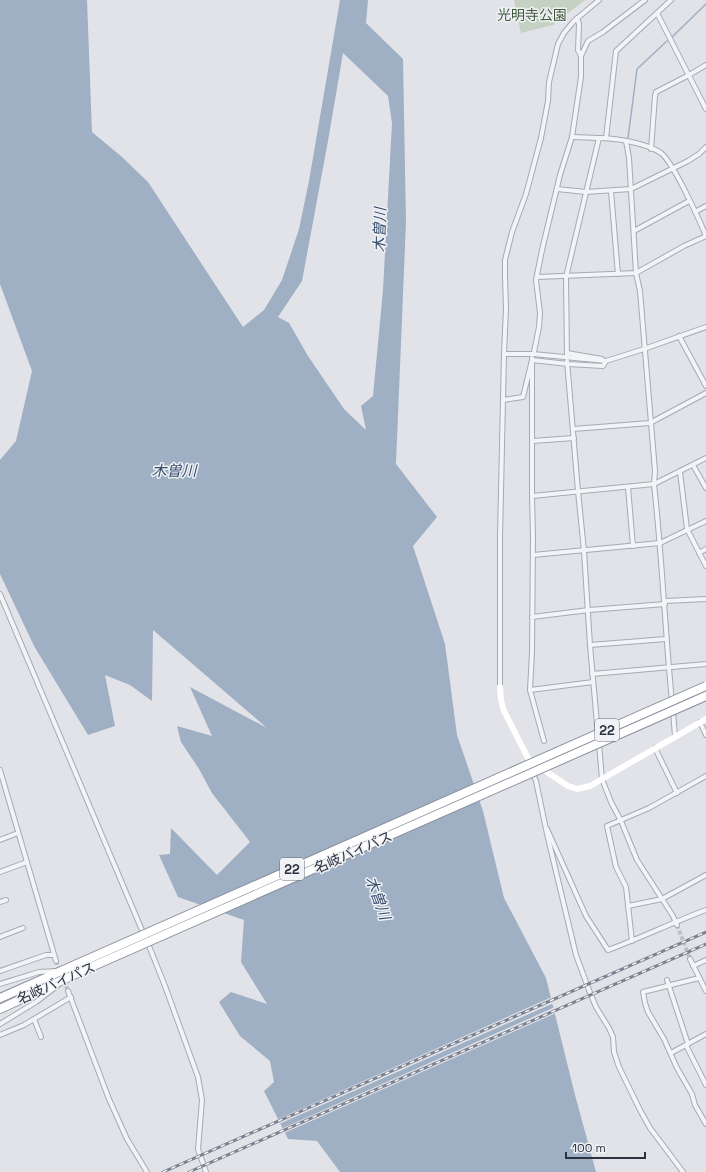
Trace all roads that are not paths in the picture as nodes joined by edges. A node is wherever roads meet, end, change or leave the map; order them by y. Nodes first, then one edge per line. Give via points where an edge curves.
1 (599, 0) edge
2 (645, 0) edge
3 (671, 0) edge
4 (657, 13) junction
5 (577, 18) junction
6 (581, 56) junction
7 (706, 65) edge
8 (689, 75) junction
9 (706, 109) edge
10 (572, 137) junction
11 (599, 138) junction
12 (606, 138) junction
13 (626, 141) junction
14 (706, 147) edge
15 (651, 148) junction
16 (672, 168) junction
17 (557, 188) junction
18 (630, 189) junction
19 (612, 191) junction
20 (586, 192) junction
21 (689, 200) junction
22 (706, 206) edge
23 (695, 212) junction
24 (634, 231) junction
25 (706, 236) edge
26 (636, 273) junction
27 (618, 274) junction
28 (537, 277) junction
29 (566, 277) junction
30 (706, 327) edge
31 (679, 336) junction
32 (644, 349) junction
33 (534, 352) dead end
34 (504, 354) junction
35 (532, 360) junction
36 (606, 361) junction
37 (568, 363) junction
38 (706, 386) edge
39 (706, 393) edge
40 (503, 400) junction
41 (650, 423) junction
42 (572, 429) junction
43 (574, 438) junction
44 (532, 441) junction
45 (706, 458) edge
46 (693, 465) junction
47 (680, 472) junction
48 (654, 484) junction
49 (628, 487) junction
50 (706, 488) edge
51 (578, 491) junction
52 (532, 496) junction
53 (706, 521) edge
54 (687, 529) junction
55 (660, 543) junction
56 (633, 546) junction
57 (706, 549) edge
58 (584, 551) junction
59 (699, 553) junction
60 (533, 555) junction
61 (706, 566) edge
62 (0, 594) edge
63 (706, 598) edge
64 (665, 602) junction
65 (589, 610) junction
66 (532, 617) junction
67 (666, 639) junction
68 (590, 645) junction
69 (706, 664) edge
70 (669, 668) junction
71 (592, 674) junction
72 (593, 682) junction
73 (500, 686) joint
74 (706, 686) edge
75 (530, 690) junction
76 (706, 696) edge
77 (706, 719) edge
78 (700, 722) junction
79 (706, 734) edge
80 (675, 736) junction
81 (544, 741) dead end
82 (655, 748) junction
83 (529, 760) junction
84 (0, 770) edge
85 (706, 776) edge
86 (602, 779) junction
87 (677, 793) junction
88 (621, 821) junction
89 (545, 823) junction
90 (18, 833) junction
91 (0, 840) edge
92 (27, 862) junction
93 (0, 872) edge
94 (706, 875) edge
95 (662, 899) junction
96 (6, 900) dead end
97 (0, 902) edge
98 (628, 906) junction
99 (706, 910) edge
100 (676, 923) junction
101 (23, 928) dead end
102 (0, 937) edge
103 (632, 941) junction
104 (53, 955) junction
105 (690, 959) tunnel mouth
106 (706, 960) edge
107 (56, 961) tunnel mouth
108 (693, 966) junction
109 (65, 970) junction
110 (78, 970) junction
111 (0, 971) edge
112 (699, 978) junction
113 (667, 980) dead end
114 (0, 984) edge
115 (668, 985) junction
116 (68, 991) tunnel mouth
117 (706, 991) edge
118 (70, 996) junction
119 (0, 998) edge
120 (0, 1008) edge
121 (34, 1019) junction
122 (0, 1024) edge
123 (706, 1034) edge
124 (0, 1035) edge
125 (41, 1037) dead end
126 (687, 1044) junction
127 (671, 1053) junction
128 (706, 1085) edge
129 (706, 1124) edge
130 (147, 1172) edge
131 (206, 1172) edge
132 (683, 1172) edge

1 - 5 street
2 - 6 street via 588,41
3 - 4 street
4 - 8 street
4 - 12 street via 616,51
5 - 6 street via 578,50
5 - 34 street via 558,44 549,82 541,138 526,194 512,232 506,260
6 - 10 street via 581,77
7 - 8 street
8 - 9 street
8 - 15 street via 656,92
10 - 11 street
10 - 17 street
11 - 12 street
11 - 20 street
12 - 13 street
13 - 15 street
13 - 18 street
14 - 16 street via 688,161
15 - 16 street via 661,153
16 - 18 street
16 - 21 street
17 - 20 street
17 - 28 street
18 - 19 street
18 - 24 street
19 - 20 street
19 - 27 street
20 - 29 street
21 - 23 street
21 - 24 street
22 - 23 street
23 - 25 street
24 - 26 street
25 - 26 street
26 - 27 street
26 - 32 street via 640,291
27 - 29 street
28 - 29 street
28 - 33 street via 540,313
29 - 36 street via 567,354 601,358
30 - 31 street
31 - 32 street
31 - 38 street
32 - 36 street
32 - 41 street
34 - 36 street
34 - 40 street
35 - 37 street
35 - 40 street via 523,397
35 - 44 street
36 - 37 street via 603,366
37 - 42 street
39 - 41 street
40 - 73 street
41 - 42 street
41 - 48 street
42 - 43 street
43 - 44 street
43 - 51 street
44 - 52 street
45 - 46 street
46 - 47 street
46 - 50 street
47 - 48 street
47 - 54 street
48 - 49 street
48 - 55 street
49 - 51 street
49 - 56 street
51 - 52 street
51 - 58 street
52 - 60 street
53 - 54 street
54 - 55 street
54 - 59 street
55 - 56 street
55 - 64 street
56 - 58 street
57 - 59 street
58 - 60 street
58 - 65 street
59 - 61 street
60 - 66 street
62 - 131 street via 168,993 198,1078 202,1100 198,1149
63 - 64 street
64 - 65 street
64 - 67 street
65 - 66 street
65 - 68 street
66 - 75 street
67 - 68 street
67 - 70 street
68 - 71 street
69 - 70 street
70 - 71 street
70 - 80 street
71 - 72 street
72 - 75 street
72 - 86 street
73 - 83 main road via 504,711
74 - 110 highway, 名岐バイパス / 22, bridge
75 - 81 street
76 - 110 highway, 名岐バイパス / 22, bridge
77 - 78 main road
78 - 79 street
78 - 80 main road
80 - 82 main road
82 - 86 main road
82 - 87 street
83 - 86 main road via 577,789
83 - 89 street
84 - 90 street
85 - 87 street
86 - 88 street
87 - 88 street
88 - 95 street via 638,860
88 - 98 street via 607,826 616,867 626,887
89 - 103 street via 586,916 608,950
89 - 132 street via 576,955 596,1007 613,1037 614,1052 619,1066 650,1128
90 - 91 street
90 - 92 street
92 - 93 street
92 - 104 street
94 - 95 street
95 - 98 street
95 - 100 street
96 - 97 street
98 - 103 street
99 - 100 street
100 - 103 street
101 - 102 street
104 - 107 street
104 - 111 street via 46,955
105 - 108 street
106 - 108 street
108 - 112 street
109 - 110 highway, 名岐バイパス / 22
109 - 114 street via 39,972
109 - 119 highway, 名岐バイパス / 22
110 - 120 highway, 名岐バイパス / 22
110 - 122 street via 36,1002
112 - 115 street
112 - 117 street
113 - 115 street
115 - 126 street
115 - 127 street via 643,992 648,1012
116 - 118 street
118 - 121 street
118 - 130 street via 109,1099 127,1139
121 - 124 street
121 - 125 street
123 - 126 street
126 - 127 street
126 - 128 street
127 - 129 street

